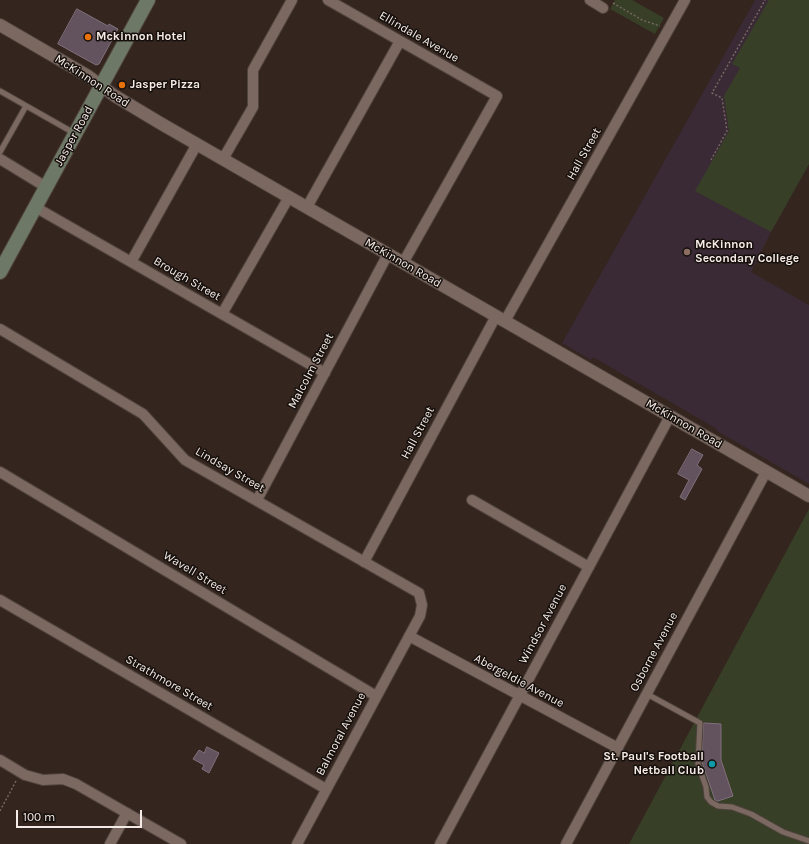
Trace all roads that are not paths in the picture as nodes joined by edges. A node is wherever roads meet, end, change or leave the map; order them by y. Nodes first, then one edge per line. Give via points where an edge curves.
1 (148, 0) edge
2 (292, 0) edge
3 (328, 0) edge
4 (590, 0) edge
5 (686, 0) edge
6 (603, 8) dead end
7 (0, 25) edge
8 (400, 41) junction
9 (102, 86) junction
10 (0, 91) edge
11 (26, 106) junction
12 (75, 134) junction
13 (197, 144) junction
14 (0, 152) edge
15 (0, 159) edge
16 (223, 159) junction
17 (46, 187) junction
18 (289, 197) junction
19 (35, 207) junction
20 (307, 208) junction
21 (388, 254) junction
22 (132, 262) junction
23 (403, 262) junction
24 (0, 272) edge
25 (222, 314) junction
26 (500, 319) junction
27 (0, 329) edge
28 (325, 373) junction
29 (670, 416) junction
30 (0, 472) edge
31 (766, 472) junction
32 (809, 496) edge
33 (257, 500) junction
34 (472, 500) dead end
35 (364, 562) junction
36 (589, 567) junction
37 (0, 600) edge
38 (409, 636) junction
39 (647, 694) junction
40 (376, 696) junction
41 (519, 696) junction
42 (618, 748) junction
43 (0, 760) edge
44 (326, 789) junction
45 (127, 813) junction
46 (809, 841) edge
47 (110, 844) edge
48 (181, 844) edge
49 (297, 844) edge
50 (440, 844) edge
51 (566, 844) edge

1 - 9 main road, Jasper Road
2 - 16 street via 253,70 254,107
3 - 8 street, Ellindale Avenue
4 - 6 street
5 - 26 street, Hall Street
7 - 9 street, McKinnon Road
8 - 20 street
8 - 23 street, Ellindale Avenue via 497,96
9 - 12 main road, Jasper Road
9 - 13 street, McKinnon Road
10 - 11 lane
11 - 12 lane
11 - 14 lane
12 - 17 main road, Jasper Road
13 - 16 street, McKinnon Road
13 - 22 street
15 - 17 street
16 - 18 street, McKinnon Road
17 - 19 main road, Jasper Road
18 - 20 street, McKinnon Road
18 - 25 street
19 - 22 street, Brough Street
19 - 24 main road, Jasper Road
20 - 21 street, McKinnon Road
21 - 23 street, McKinnon Road
21 - 28 street, Malcolm Street
22 - 25 street, Brough Street
23 - 26 street, McKinnon Road
25 - 28 street, Brough Street
26 - 29 street, McKinnon Road
26 - 35 street, Hall Street
27 - 33 street, Lindsay Street via 143,414 186,460
28 - 33 street, Malcolm Street
29 - 31 street, McKinnon Road
29 - 36 street, Windsor Avenue
30 - 40 street, Wavell Street
31 - 32 street, McKinnon Road
31 - 39 street, Osborne Avenue
33 - 35 street, Lindsay Street
34 - 36 street
35 - 38 street, Lindsay Street via 419,593 422,605 420,616
36 - 41 street, Windsor Avenue
37 - 44 street, Strathmore Street
38 - 40 street, Balmoral Avenue
38 - 41 street, Abergeldie Avenue
39 - 42 street, Osborne Avenue
39 - 46 lane via 700,723 698,764 707,797 713,804 732,806 783,832
40 - 44 street, Balmoral Avenue
41 - 42 street, Abergeldie Avenue
41 - 50 street, Windsor Avenue
42 - 51 street, Osborne Avenue
43 - 45 street via 21,772 43,780 63,780 76,784
44 - 49 street, Balmoral Avenue
45 - 47 street
45 - 48 street

